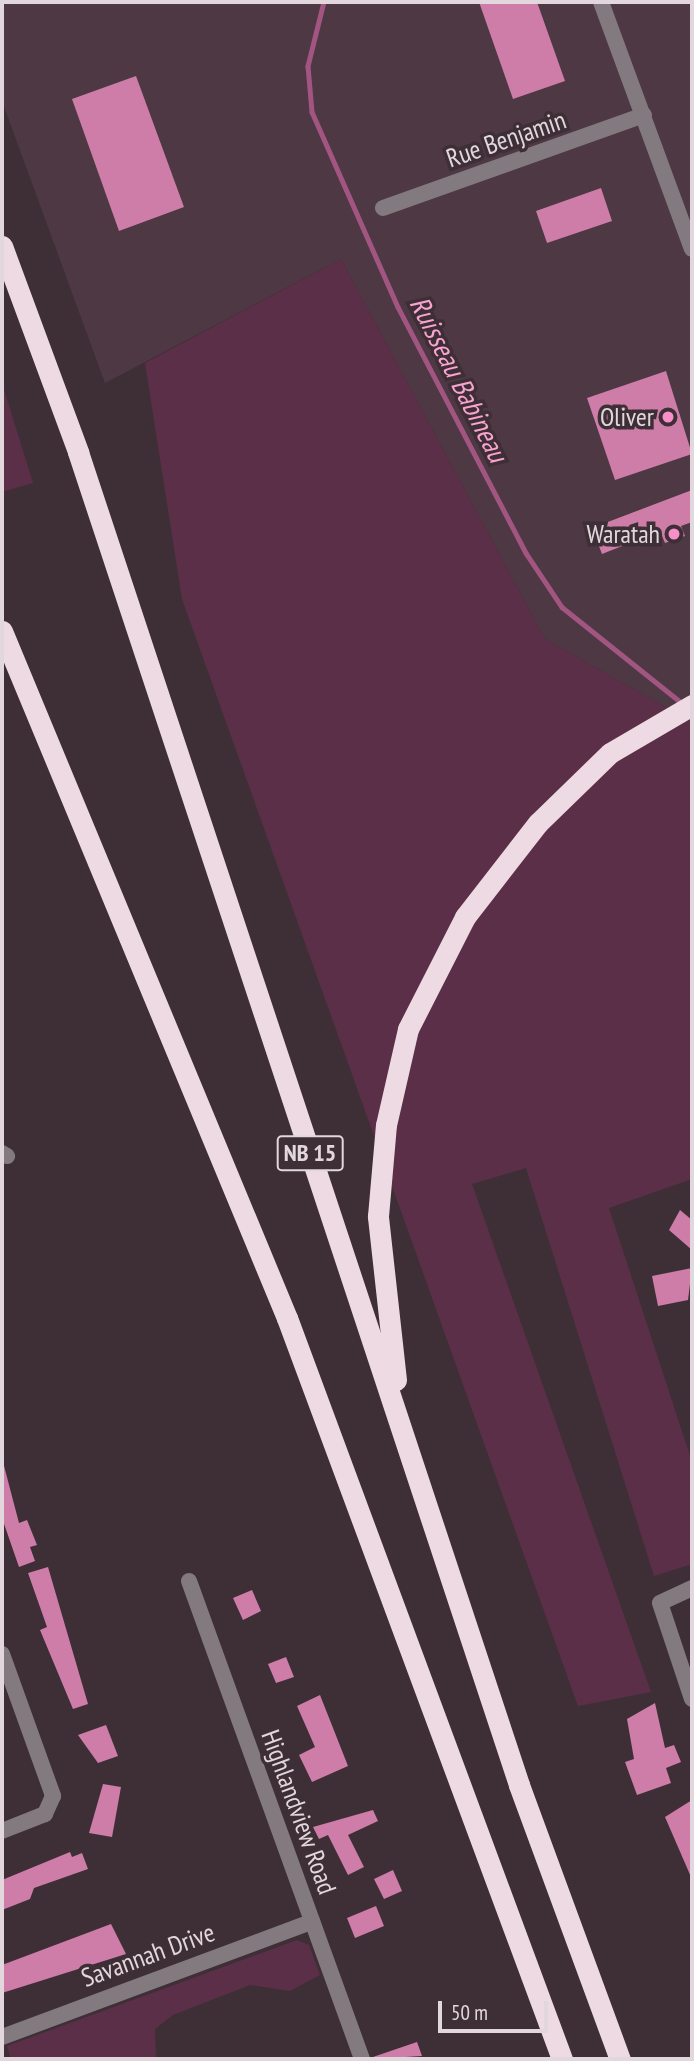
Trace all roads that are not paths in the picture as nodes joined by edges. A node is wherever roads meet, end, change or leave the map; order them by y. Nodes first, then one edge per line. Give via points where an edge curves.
1 (601, 2) edge
2 (644, 115) junction
3 (383, 208) dead end
4 (2, 246) edge
5 (692, 249) edge
6 (2, 631) edge
7 (692, 705) edge
8 (407, 1447) junction
9 (189, 1581) dead end
10 (692, 1588) edge
11 (2, 1654) edge
12 (692, 1699) edge
13 (2, 1830) edge
14 (312, 1922) junction
15 (2, 2038) edge
16 (362, 2059) edge
17 (562, 2059) edge
18 (620, 2059) edge

1 - 2 street
2 - 3 street, Rue Benjamin
2 - 5 street
4 - 8 highway, NB 15 via 78,452
6 - 17 highway via 286,1318
7 - 8 highway via 610,753 538,823 465,917 408,1029 386,1125 377,1216 384,1307
8 - 18 highway, NB 15 via 519,1785
9 - 14 street, Highlandview Road
10 - 12 street via 660,1603
11 - 13 street via 53,1796 45,1814
14 - 15 street, Savannah Drive
14 - 16 street, Highlandview Road

